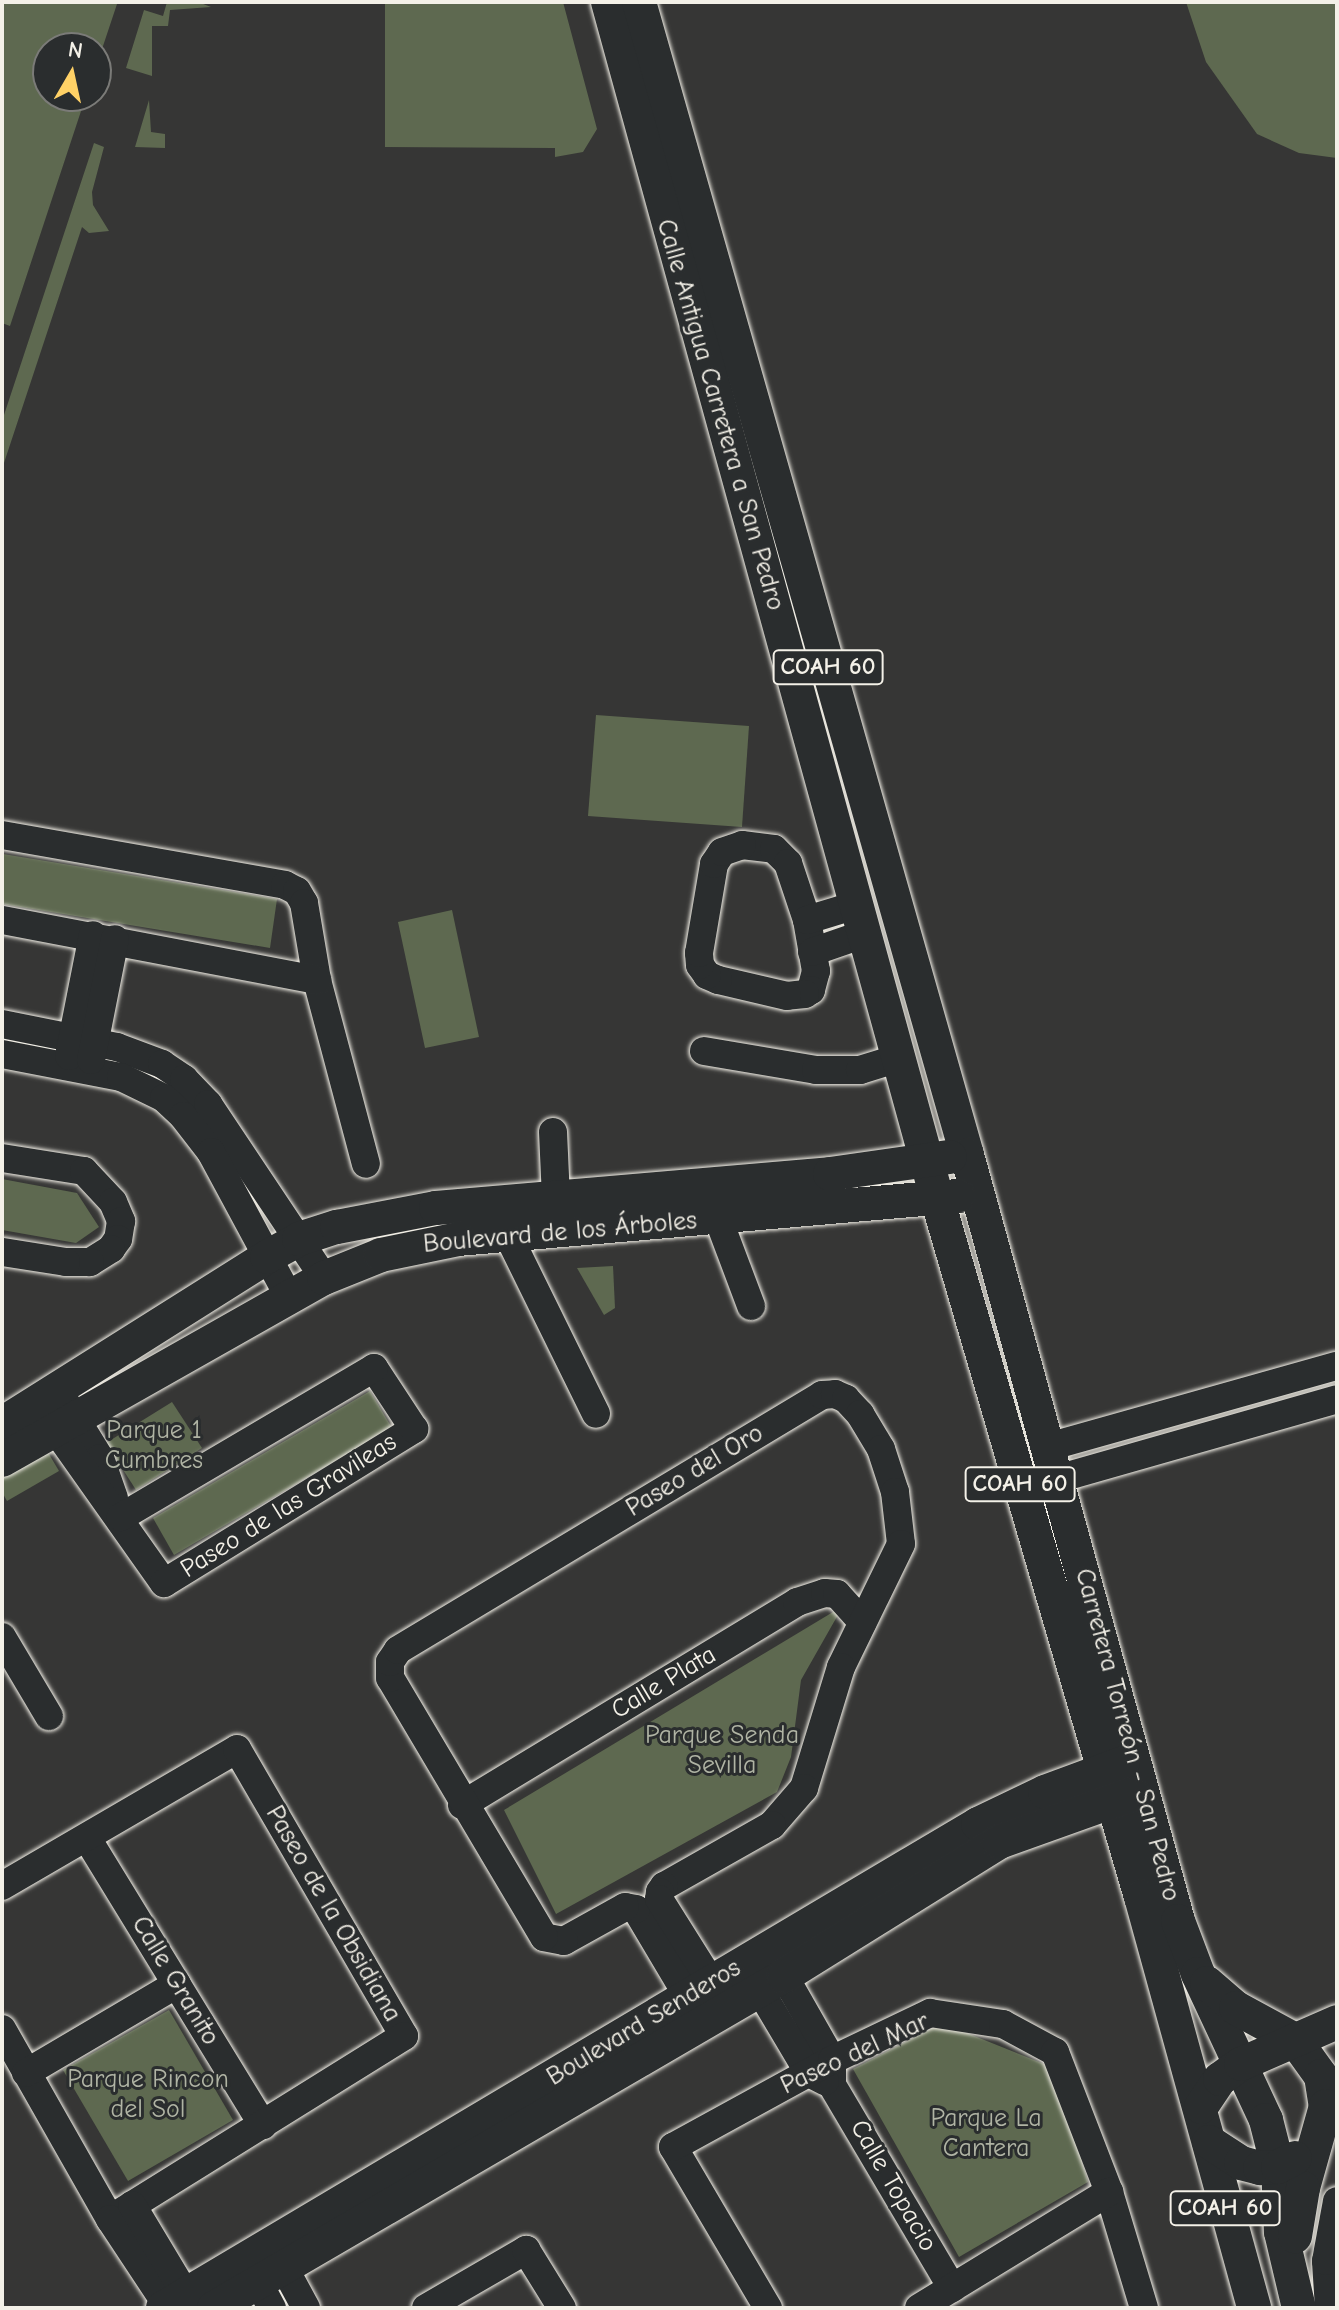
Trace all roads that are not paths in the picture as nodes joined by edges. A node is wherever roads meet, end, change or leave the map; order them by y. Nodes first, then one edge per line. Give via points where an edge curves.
1 (608, 2) edge
2 (639, 2) edge
3 (652, 110) junction
4 (2, 835) edge
5 (2, 920) edge
6 (807, 920) junction
7 (860, 920) junction
8 (104, 937) junction
9 (812, 952) junction
10 (317, 980) junction
11 (2, 1024) edge
12 (704, 1051) dead end
13 (81, 1053) junction
14 (2, 1054) edge
15 (899, 1058) junction
16 (553, 1132) dead end
17 (967, 1155) junction
18 (2, 1158) edge
19 (927, 1160) junction
20 (366, 1164) dead end
21 (977, 1193) junction
22 (937, 1198) junction
23 (557, 1216) junction
24 (718, 1218) junction
25 (509, 1237) junction
26 (299, 1239) junction
27 (2, 1252) edge
28 (267, 1257) junction
29 (324, 1278) junction
30 (290, 1299) junction
31 (751, 1306) dead end
32 (1337, 1366) edge
33 (1337, 1399) edge
34 (596, 1414) dead end
35 (25, 1427) edge
36 (1052, 1463) junction
37 (121, 1517) junction
38 (862, 1622) junction
39 (2, 1637) edge
40 (11, 1674) edge
41 (49, 1716) dead end
42 (1124, 1780) junction
43 (462, 1805) junction
44 (87, 1838) junction
45 (2, 1886) edge
46 (764, 1970) junction
47 (1198, 1974) junction
48 (177, 1984) junction
49 (708, 2003) junction
50 (1337, 2022) edge
51 (2, 2029) edge
52 (1295, 2040) junction
53 (1241, 2064) junction
54 (825, 2072) junction
55 (26, 2073) junction
56 (1337, 2092) edge
57 (1201, 2107) junction
58 (263, 2125) junction
59 (1321, 2128) junction
60 (1209, 2142) junction
61 (1278, 2167) junction
62 (1109, 2192) junction
63 (1337, 2201) edge
64 (121, 2212) junction
65 (1332, 2258) edge
66 (267, 2273) edge
67 (1291, 2275) junction
68 (952, 2288) junction
69 (182, 2305) edge
70 (306, 2308) edge
71 (426, 2308) edge
72 (562, 2308) edge
73 (768, 2308) edge
74 (919, 2308) edge
75 (1144, 2308) edge
76 (1254, 2308) edge
77 (1299, 2308) edge
78 (1329, 2308) edge

1 - 3 main road, Calle Antigua Carretera a San Pedro / COAH 60
2 - 3 main road, Calle Antigua Carretera a San Pedro / COAH 60
3 - 7 main road, Calle Antigua Carretera a San Pedro / COAH 60
3 - 17 main road, Calle Antigua Carretera a San Pedro / COAH 60
4 - 10 street via 285,885 304,903
5 - 8 street
6 - 7 street
6 - 9 street
6 - 9 street via 784,856 774,849 735,846 714,864 698,960 703,971 718,980 797,996 814,984
7 - 9 street
7 - 15 main road, Calle Antigua Carretera a San Pedro / COAH 60
8 - 10 street
8 - 13 street
10 - 20 street
11 - 13 street
12 - 15 street via 816,1070 860,1070
13 - 14 street
13 - 26 street via 140,1054 184,1079 208,1104
13 - 28 street via 147,1087 183,1116 211,1152
15 - 19 main road, Calle Antigua Carretera a San Pedro / COAH 60
16 - 23 street
17 - 19 main road, Boulevard de los Árboles
17 - 21 main road, Carretera Torreón - San Pedro / COAH 60
18 - 27 street via 84,1171 113,1202 121,1221 111,1249 90,1262
19 - 22 main road, Calle Antigua Carretera a San Pedro / COAH 60
19 - 23 main road, Boulevard de los Árboles
21 - 22 main road, Boulevard de los Árboles
21 - 36 main road, Carretera Torreón - San Pedro / COAH 60
22 - 24 main road, Boulevard de los Árboles
22 - 42 main road, Carretera Torreón - San Pedro / COAH 60
23 - 24 main road, Boulevard de los Árboles
23 - 25 main road, Boulevard de los Árboles
23 - 26 main road, Boulevard de los Árboles via 436,1208 376,1217
24 - 31 street
25 - 29 main road, Boulevard de los Árboles via 422,1244
25 - 34 street
26 - 28 main road, Boulevard de los Árboles
26 - 29 street
28 - 30 street
28 - 35 main road, Boulevard de los Árboles
29 - 30 main road, Boulevard de los Árboles
30 - 35 main road, Boulevard de los Árboles
32 - 36 street
33 - 36 street
35 - 37 street, Paseo de las Gravileas
36 - 42 main road, Carretera Torreón - San Pedro / COAH 60
37 - 37 street, Paseo de las Gravileas via 164,1583 414,1429 374,1368
38 - 43 street, Calle Plata via 837,1594 797,1602
38 - 43 street, Paseo del Oro via 901,1544 895,1492 881,1449 860,1414 846,1399 822,1395 398,1650 390,1662 390,1678
38 - 49 street, Paseo del Oro via 827,1702 804,1788 772,1825 660,1892
39 - 40 street
40 - 41 street
42 - 46 main road, Boulevard Senderos via 1045,1792 978,1824
42 - 47 main road, Carretera Torreón - San Pedro / COAH 60
42 - 57 main road, Carretera Torreón - San Pedro / COAH 60
43 - 49 street, Paseo del Oro via 544,1937 564,1941 631,1906
44 - 45 street, Paseo de la Obsidiana
44 - 48 street, Calle Granito
44 - 58 street, Paseo de la Obsidiana via 237,1749 404,2036
46 - 49 main road, Boulevard Senderos
46 - 54 street, Calle Topacio
47 - 52 main road via 1236,2008
47 - 53 main road, Carretera Torreón - San Pedro / COAH 60
48 - 55 street
48 - 58 street, Calle Granito
49 - 66 main road, Boulevard Senderos
50 - 52 main road
51 - 55 street
52 - 53 main road
52 - 59 main road via 1321,2076 1326,2106
53 - 57 main road via 1220,2079
53 - 61 main road, Carretera Torreón - San Pedro / COAH 60 via 1266,2120
54 - 62 street, Paseo del Mar via 930,2013 1003,2024 1055,2052
54 - 68 street, Calle Topacio
54 - 73 street, Paseo del Mar via 673,2147
55 - 64 street
56 - 59 main road
57 - 60 main road, Carretera Torreón - San Pedro / COAH 60
58 - 64 street, Paseo de la Obsidiana
59 - 61 main road via 1305,2149
59 - 67 main road via 1303,2188
60 - 61 main road via 1241,2163
60 - 76 main road, Carretera Torreón - San Pedro / COAH 60
61 - 67 main road, Carretera Torreón - San Pedro / COAH 60 via 1281,2232
62 - 68 street
62 - 75 street, Paseo del Mar
63 - 65 street
64 - 69 street
65 - 78 street
66 - 69 main road, Boulevard Senderos
66 - 70 street
67 - 77 main road, Carretera Torreón - San Pedro / COAH 60
68 - 74 street
71 - 72 street via 526,2250

